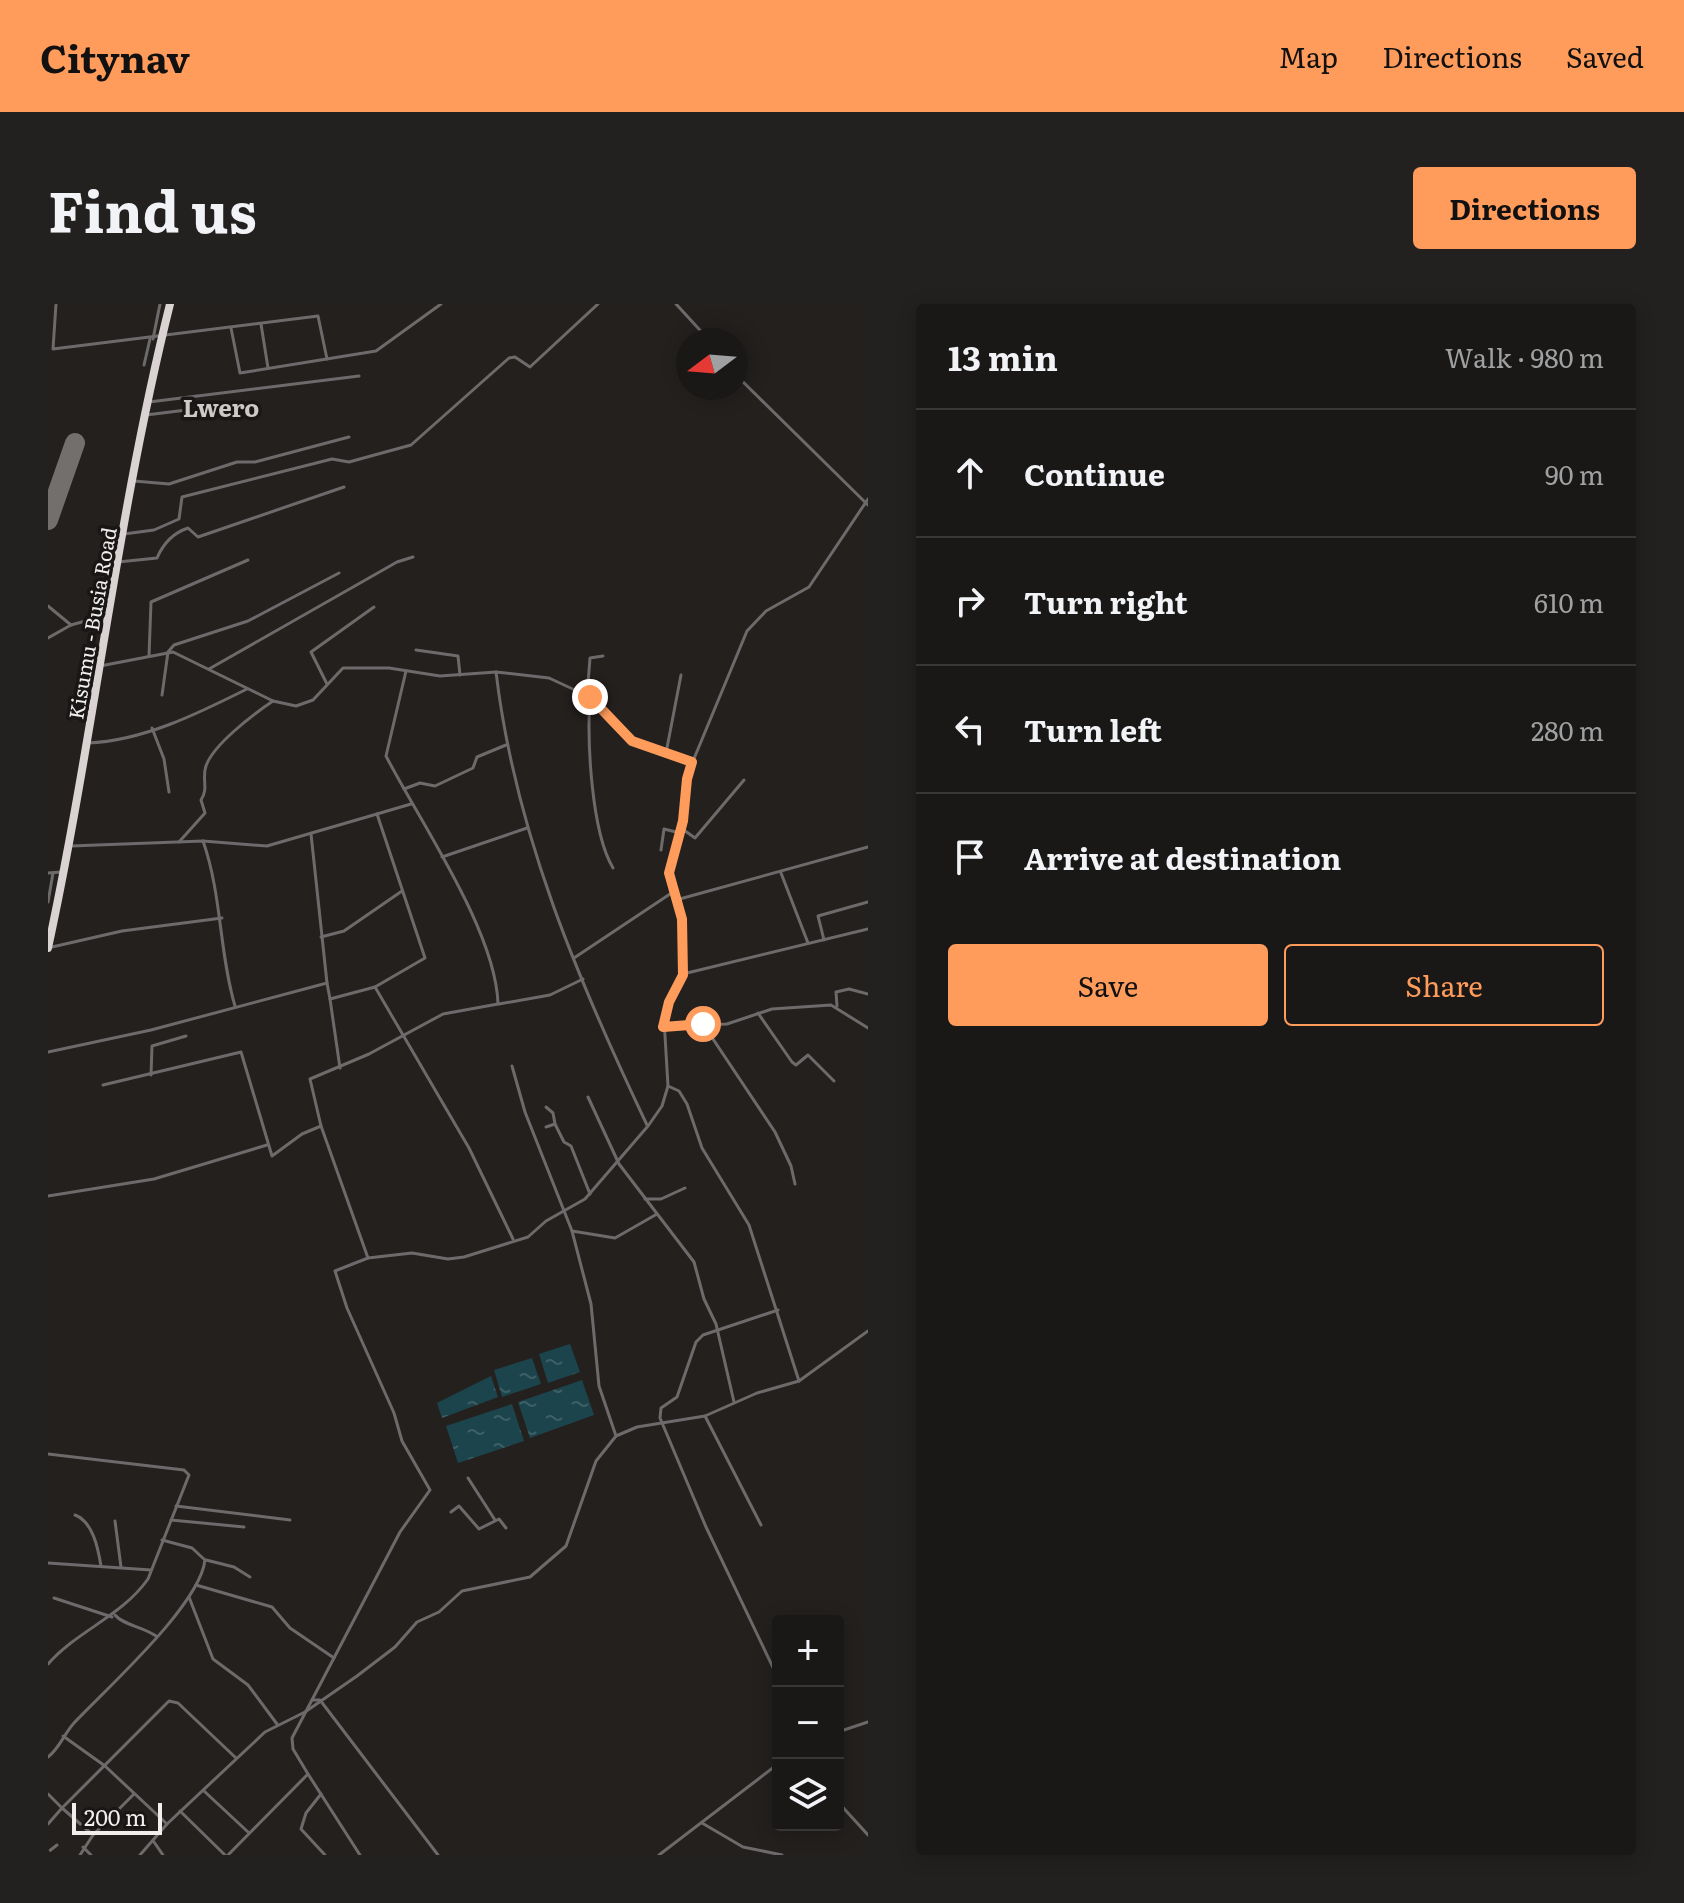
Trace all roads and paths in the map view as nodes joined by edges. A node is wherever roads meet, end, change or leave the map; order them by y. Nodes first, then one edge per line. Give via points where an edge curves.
1 (56, 304) edge
2 (160, 304) edge
3 (170, 304) edge
4 (441, 304) edge
5 (598, 304) edge
6 (676, 304) edge
7 (48, 318) edge
8 (54, 319) junction
9 (261, 324) junction
10 (231, 328) junction
11 (698, 328) edge
12 (155, 338) junction
13 (327, 359) junction
14 (144, 365) dead end
15 (268, 368) junction
16 (359, 376) dead end
17 (748, 387) edge
18 (149, 402) junction
19 (235, 404) dead end
20 (146, 415) junction
21 (349, 437) dead end
22 (134, 481) junction
23 (344, 487) dead end
24 (867, 502) edge
25 (124, 534) junction
26 (413, 557) dead end
27 (248, 560) dead end
28 (118, 562) junction
29 (339, 573) dead end
30 (48, 606) edge
31 (374, 607) dead end
32 (109, 615) junction
33 (71, 625) junction
34 (48, 638) edge
35 (416, 650) dead end
36 (168, 652) junction
37 (149, 656) junction
38 (603, 656) dead end
39 (100, 666) junction
40 (209, 669) junction
41 (406, 671) junction
42 (496, 672) junction
43 (460, 675) junction
44 (681, 675) dead end
45 (327, 684) junction
46 (248, 689) junction
47 (162, 695) dead end
48 (588, 696) junction
49 (273, 701) junction
50 (152, 728) junction
51 (85, 743) junction
52 (506, 745) junction
53 (666, 754) junction
54 (692, 762) junction
55 (744, 780) dead end
56 (404, 789) junction
57 (169, 792) dead end
58 (411, 804) junction
59 (377, 814) junction
60 (527, 828) junction
61 (681, 830) junction
62 (311, 834) junction
63 (203, 841) junction
64 (179, 842) junction
65 (67, 846) junction
66 (868, 847) edge
67 (661, 850) dead end
68 (442, 857) junction
69 (613, 868) dead end
70 (65, 872) junction
71 (51, 873) edge
72 (781, 873) junction
73 (402, 891) junction
74 (673, 892) junction
75 (676, 900) junction
76 (48, 902) edge
77 (868, 902) edge
78 (222, 918) junction
79 (868, 929) edge
80 (321, 937) junction
81 (824, 940) junction
82 (808, 943) junction
83 (48, 948) edge
84 (573, 958) junction
85 (683, 974) junction
86 (583, 979) junction
87 (327, 983) junction
88 (375, 987) junction
89 (868, 994) edge
90 (330, 999) junction
91 (498, 1004) junction
92 (837, 1006) junction
93 (235, 1007) junction
94 (758, 1013) junction
95 (703, 1024) junction
96 (663, 1027) junction
97 (868, 1028) edge
98 (186, 1036) dead end
99 (403, 1037) junction
100 (48, 1052) edge
101 (512, 1066) dead end
102 (340, 1068) junction
103 (151, 1075) junction
104 (834, 1081) dead end
105 (103, 1085) dead end
106 (668, 1086) junction
107 (588, 1097) dead end
108 (546, 1107) dead end
109 (555, 1124) junction
110 (321, 1126) junction
111 (648, 1126) junction
112 (546, 1127) dead end
113 (267, 1145) junction
114 (619, 1164) junction
115 (795, 1184) dead end
116 (685, 1188) dead end
117 (590, 1194) junction
118 (48, 1196) edge
119 (668, 1197) junction
120 (645, 1199) junction
121 (654, 1209) junction
122 (565, 1210) junction
123 (658, 1214) junction
124 (572, 1231) junction
125 (513, 1240) junction
126 (368, 1258) junction
127 (778, 1310) junction
128 (718, 1331) junction
129 (868, 1331) edge
130 (799, 1381) junction
131 (734, 1402) junction
132 (705, 1416) junction
133 (660, 1423) junction
134 (616, 1436) junction
135 (48, 1454) edge
136 (468, 1478) dead end
137 (176, 1506) junction
138 (451, 1512) dead end
139 (75, 1515) dead end
140 (171, 1520) junction
141 (290, 1520) dead end
142 (495, 1520) junction
143 (115, 1521) dead end
144 (761, 1525) dead end
145 (244, 1527) dead end
146 (506, 1528) dead end
147 (162, 1540) junction
148 (205, 1560) junction
149 (48, 1563) edge
150 (101, 1566) junction
151 (121, 1567) junction
152 (151, 1570) junction
153 (250, 1577) dead end
154 (196, 1585) junction
155 (189, 1597) junction
156 (54, 1598) dead end
157 (114, 1616) junction
158 (156, 1636) junction
159 (334, 1658) junction
160 (48, 1664) edge
161 (772, 1665) edge
162 (312, 1700) junction
163 (320, 1700) junction
164 (305, 1712) junction
165 (868, 1722) edge
166 (277, 1724) junction
167 (844, 1730) edge
168 (63, 1736) junction
169 (48, 1757) edge
170 (236, 1758) junction
171 (105, 1766) junction
172 (772, 1769) edge
173 (308, 1774) junction
174 (203, 1790) junction
175 (48, 1794) edge
176 (134, 1794) junction
177 (321, 1794) junction
178 (62, 1808) junction
179 (844, 1809) edge
180 (180, 1811) junction
181 (702, 1823) junction
182 (48, 1824) edge
183 (167, 1824) junction
184 (248, 1832) junction
185 (93, 1835) junction
186 (868, 1835) edge
187 (153, 1841) junction
188 (57, 1845) dead end
189 (83, 1847) junction
190 (48, 1852) edge
191 (80, 1855) edge
192 (91, 1855) edge
193 (140, 1855) edge
194 (163, 1855) edge
195 (226, 1855) edge
196 (325, 1855) edge
197 (360, 1855) edge
198 (438, 1855) edge
199 (659, 1855) edge
200 (782, 1855) edge

1 - 8 street
2 - 12 street
3 - 12 highway, Kisumu - Busia Road
4 - 13 street via 381,349
5 - 25 street via 530,367 509,358 405,448 349,462 332,459 182,497 179,519 154,530
6 - 11 street
7 - 8 street
8 - 12 street via 53,349
9 - 10 street
9 - 13 street via 319,316
9 - 15 street
10 - 12 street
10 - 15 street via 238,373
12 - 14 street
12 - 18 highway, Kisumu - Busia Road
13 - 15 street
16 - 18 street
17 - 24 street
18 - 20 highway, Kisumu - Busia Road
19 - 20 street
20 - 22 highway, Kisumu - Busia Road
21 - 22 street via 237,462 169,484
22 - 25 highway, Kisumu - Busia Road
23 - 28 street via 198,537 188,528 161,546 157,558
24 - 54 street via 809,587 766,611 747,631
25 - 28 highway, Kisumu - Busia Road
26 - 40 street
27 - 37 street via 151,602
28 - 32 highway, Kisumu - Busia Road
29 - 36 street via 248,621 174,645
30 - 33 street
31 - 45 street via 311,652
32 - 33 street
32 - 39 highway, Kisumu - Busia Road
33 - 34 street
35 - 43 street via 458,656
36 - 37 street
36 - 40 street
36 - 47 street
37 - 39 street
38 - 48 street via 590,658
39 - 51 highway, Kisumu - Busia Road
40 - 46 street
41 - 43 street
41 - 45 street via 343,668
41 - 56 street via 386,754
42 - 43 street
42 - 48 street via 549,678
42 - 52 street
44 - 53 street
45 - 49 street via 304,704
46 - 49 street
46 - 50 street
48 - 53 street via 632,741
48 - 69 street via 592,772
49 - 64 street via 209,760 201,800 205,813
50 - 51 street
50 - 57 street
51 - 65 highway, Kisumu - Busia Road
52 - 56 street via 477,757 473,768 438,785 420,783
52 - 60 street
53 - 54 street
54 - 61 street
55 - 61 street via 695,838
56 - 58 street
58 - 59 street
58 - 68 street
59 - 62 street
59 - 73 street
60 - 68 street
60 - 84 street
61 - 67 street via 664,829
61 - 74 street via 669,873
62 - 63 street via 267,846
62 - 80 street
63 - 64 street
63 - 78 street
64 - 65 street
65 - 70 highway, Kisumu - Busia Road
66 - 72 street
68 - 91 street via 482,937
70 - 71 street
70 - 83 highway, Kisumu - Busia Road
71 - 76 street
72 - 75 street
72 - 82 street
73 - 80 street via 344,931
73 - 88 street via 425,958
74 - 75 street
74 - 84 street
75 - 85 street via 682,919
77 - 81 street via 818,916
78 - 83 street via 122,931
78 - 93 street
79 - 81 street
80 - 87 street
81 - 82 street
82 - 85 street
84 - 86 street
85 - 96 street
86 - 91 street via 550,995
86 - 111 street
87 - 90 street
87 - 93 street
88 - 90 street
88 - 99 street
89 - 92 street via 836,992
90 - 102 street
91 - 99 street via 443,1014
92 - 94 street
92 - 97 street
93 - 100 street
94 - 95 street via 727,1024
94 - 104 street via 792,1062 796,1065 808,1055
95 - 96 street
95 - 115 street via 775,1132
96 - 106 street
98 - 103 street via 152,1046
99 - 102 street
99 - 125 street via 469,1148
101 - 122 street
102 - 110 street via 310,1079
103 - 105 street
103 - 113 street via 243,1053
106 - 111 street
106 - 127 street via 687,1104 702,1148 745,1216
107 - 114 street
108 - 109 street
109 - 112 street
109 - 117 street via 571,1146
110 - 113 street via 273,1156
110 - 126 street
111 - 114 street
113 - 118 street via 154,1179
114 - 117 street
114 - 120 street
116 - 119 street
117 - 122 street
119 - 120 street
119 - 121 street
120 - 121 street
121 - 123 street
122 - 124 street
122 - 125 street via 533,1234
123 - 124 street via 615,1238
123 - 128 street via 693,1258
124 - 134 street via 591,1304 599,1386
125 - 126 street via 448,1259 412,1253
126 - 159 street via 340,1268 336,1275 402,1441 430,1490 400,1532
127 - 128 street
127 - 130 street
128 - 131 street
128 - 133 street via 696,1342 678,1395 661,1408
129 - 130 street
130 - 131 street
131 - 132 street
132 - 133 street
132 - 144 street
133 - 134 street
133 - 161 street
134 - 163 street via 596,1461 566,1546 557,1557 517,1583 462,1591 439,1612 417,1622 384,1657
135 - 137 street via 189,1472
136 - 142 street
137 - 140 street
137 - 141 street
138 - 142 street via 459,1506 479,1529
139 - 150 street via 93,1535
140 - 145 street
140 - 147 street
142 - 146 street
143 - 151 street
147 - 148 street via 192,1548
147 - 152 street
148 - 153 street
148 - 154 street
149 - 150 street
150 - 151 street
151 - 152 street
152 - 157 street via 138,1594
154 - 155 street
154 - 159 street via 272,1607 290,1628
155 - 158 street
155 - 166 street via 213,1659 248,1685
156 - 157 street
157 - 158 street
157 - 160 street via 70,1642
158 - 168 street
159 - 162 street
162 - 163 street
162 - 164 street
163 - 164 street
163 - 198 street
164 - 166 street
164 - 173 street via 292,1743
165 - 167 street
166 - 170 street
168 - 169 street
168 - 171 street
170 - 171 street via 173,1700
170 - 174 street
171 - 176 street
171 - 178 street
172 - 181 street
173 - 177 street
173 - 184 street
174 - 180 street
174 - 184 street
175 - 178 street
176 - 183 street
176 - 185 street
177 - 196 street via 301,1825
177 - 197 street
178 - 182 street
178 - 185 street
179 - 186 street
180 - 183 street
180 - 195 street
181 - 199 street
181 - 200 street via 743,1847
183 - 187 street
184 - 195 street
185 - 189 street
187 - 193 street
187 - 194 street
188 - 190 street
189 - 191 street
189 - 192 street

